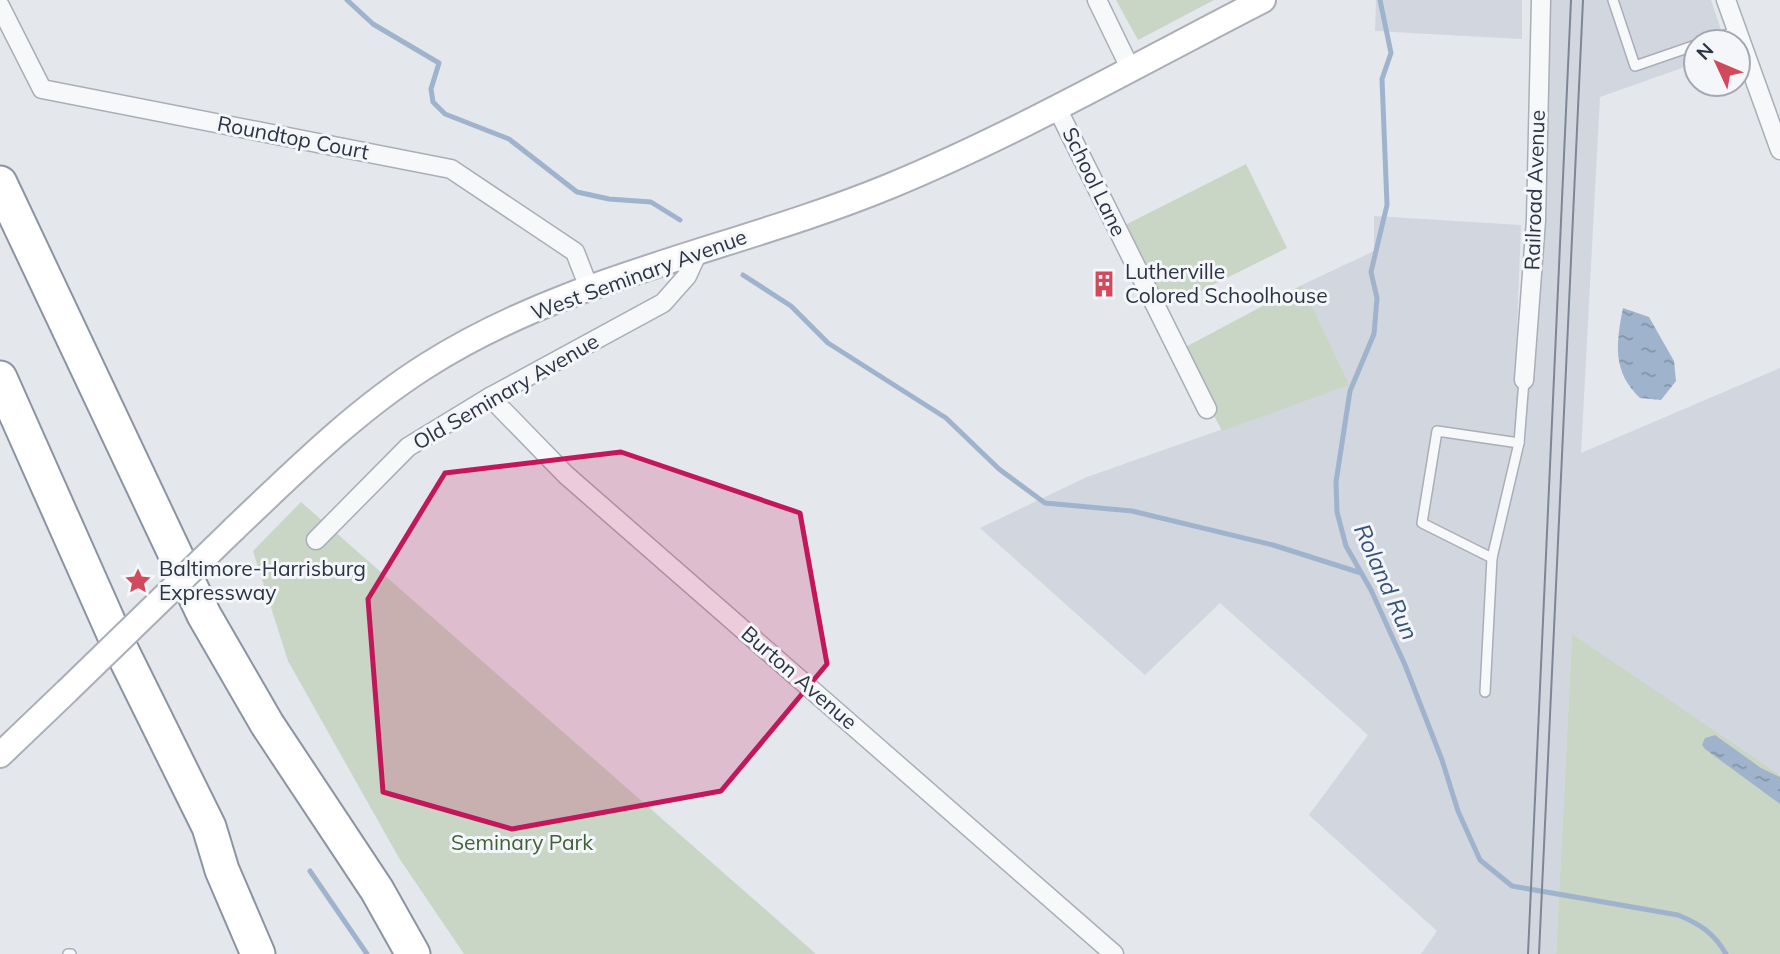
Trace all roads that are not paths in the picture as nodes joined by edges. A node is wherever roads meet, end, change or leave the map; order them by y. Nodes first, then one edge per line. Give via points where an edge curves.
1 (1097, 0) edge
2 (1263, 0) edge
3 (1541, 0) edge
4 (1614, 0) edge
5 (1726, 0) edge
6 (0, 6) edge
7 (1736, 28) edge
8 (1682, 50) edge
9 (1130, 68) junction
10 (1752, 73) edge
11 (1056, 106) junction
12 (1780, 150) edge
13 (0, 183) edge
14 (698, 252) junction
15 (589, 288) junction
16 (0, 378) edge
17 (1524, 380) joint
18 (490, 397) junction
19 (1207, 409) dead end
20 (1519, 443) junction
21 (316, 540) dead end
22 (1492, 558) junction
23 (1485, 692) dead end
24 (0, 755) edge
25 (209, 827) junction
26 (376, 890) junction
27 (258, 954) edge
28 (281, 954) edge
29 (413, 954) edge
30 (429, 954) edge
31 (1114, 954) edge

1 - 9 street
2 - 9 main road, West Seminary Avenue
3 - 17 street, Railroad Avenue via 1536,220
4 - 8 lane via 1635,66
5 - 7 street
6 - 15 street, Roundtop Court via 42,89 451,169 575,252
9 - 11 main road, West Seminary Avenue
10 - 12 street
11 - 14 main road, West Seminary Avenue via 890,186
11 - 19 street, School Lane
13 - 26 highway via 204,615 267,724
14 - 15 main road, West Seminary Avenue
14 - 18 street, Old Seminary Avenue via 687,276 663,303
15 - 24 main road, West Seminary Avenue, bridge via 466,343 391,390 308,459
16 - 25 highway via 117,639
17 - 20 lane
18 - 21 street, Old Seminary Avenue via 408,447
18 - 31 street, Burton Avenue via 566,475
20 - 22 lane
20 - 22 lane via 1437,431 1422,523
22 - 23 lane
25 - 27 highway
25 - 28 highway via 236,863
26 - 29 highway
26 - 30 highway via 399,908

